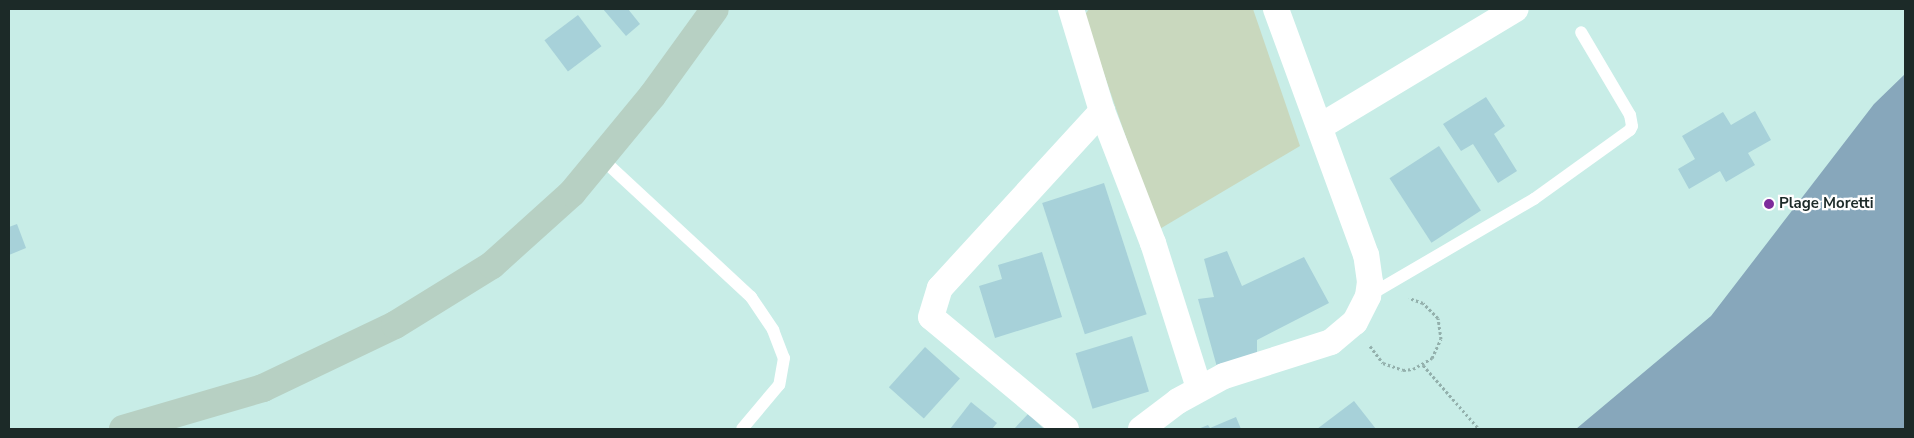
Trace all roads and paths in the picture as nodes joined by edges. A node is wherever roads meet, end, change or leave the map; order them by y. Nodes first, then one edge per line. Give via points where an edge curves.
1 (715, 9) edge
2 (1071, 9) edge
3 (1276, 9) edge
4 (1516, 9) edge
5 (1581, 32) dead end
6 (1102, 111) junction
7 (1321, 126) junction
8 (601, 158) junction
9 (1374, 292) junction
10 (1355, 322) junction
11 (1423, 365) junction
12 (1199, 388) junction
13 (122, 429) edge
14 (742, 429) edge
15 (1066, 429) edge
16 (1141, 429) edge
17 (1479, 429) edge

1 - 8 main road via 652,96
2 - 6 street
3 - 7 street
4 - 7 street
5 - 9 lane via 1630,115 1630,130 1534,199
6 - 12 street via 1152,243
6 - 15 street via 940,288 931,317
7 - 9 street via 1366,255
8 - 13 main road via 572,193 492,265 395,325 263,388
8 - 14 lane via 752,297 773,330 784,358 779,385
9 - 10 street
9 - 11 path via 1423,303 1438,318 1441,339 1438,350
10 - 11 path via 1383,363 1403,370
10 - 12 street via 1331,342 1250,366
11 - 17 path
12 - 16 street

